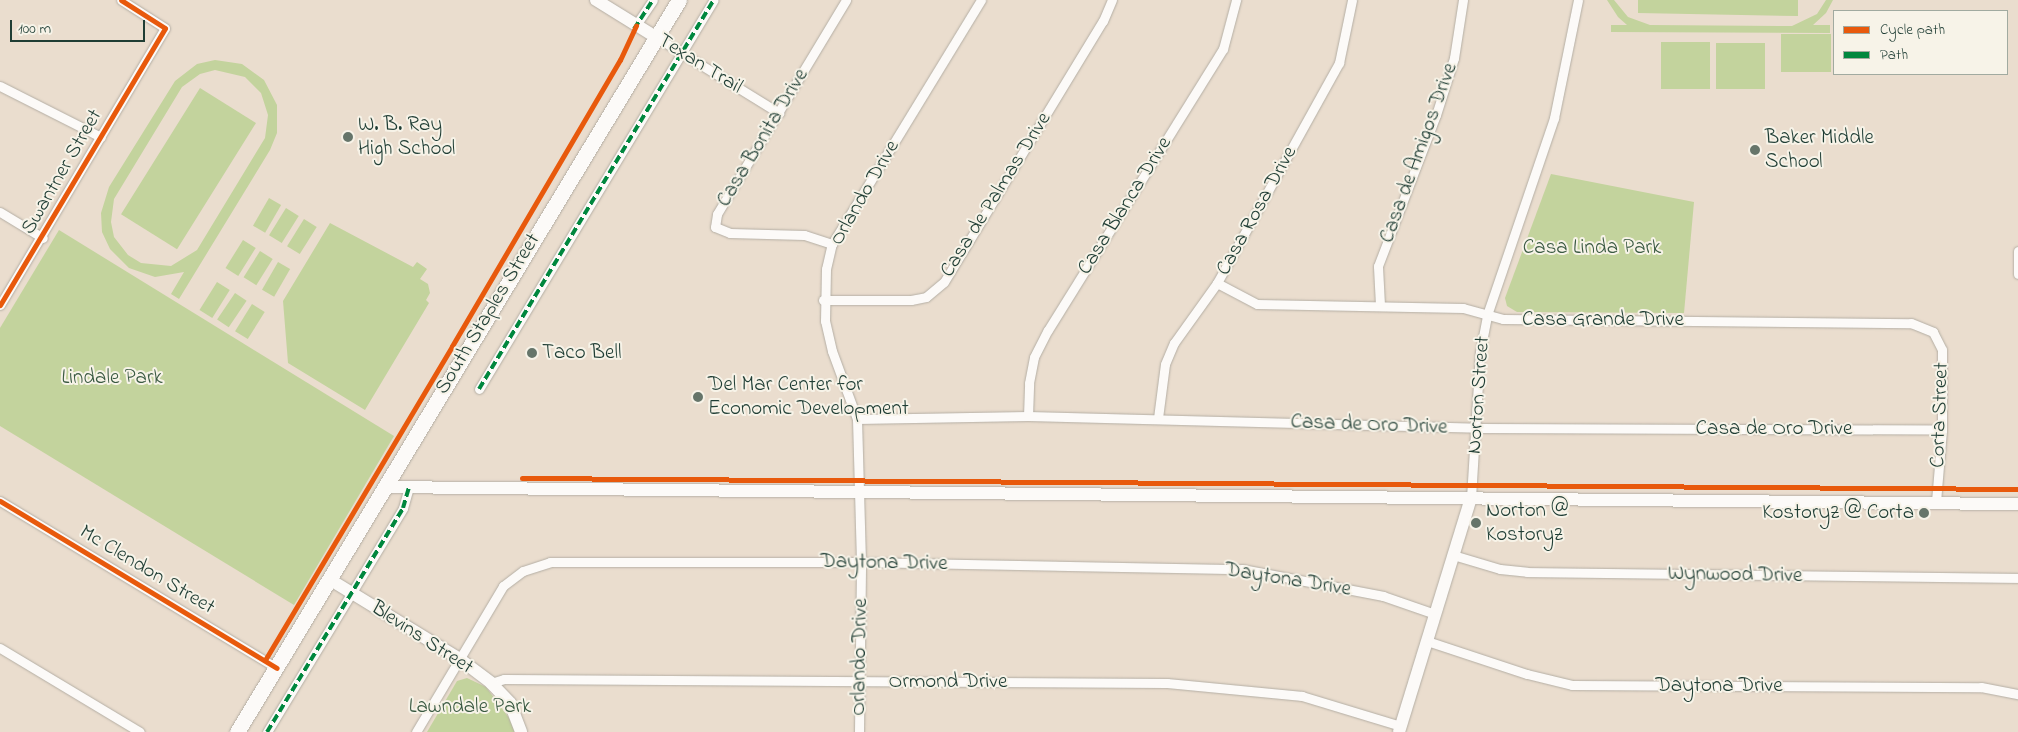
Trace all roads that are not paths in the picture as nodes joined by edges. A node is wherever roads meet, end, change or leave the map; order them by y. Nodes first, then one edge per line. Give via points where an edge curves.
1 (121, 0) edge
2 (596, 0) edge
3 (653, 0) edge
4 (679, 0) edge
5 (714, 0) edge
6 (846, 0) edge
7 (981, 0) edge
8 (1112, 0) edge
9 (1236, 0) edge
10 (1352, 0) edge
11 (1463, 0) edge
12 (1578, 0) edge
13 (636, 25) junction
14 (656, 37) junction
15 (682, 53) junction
16 (0, 86) edge
17 (779, 113) junction
18 (101, 137) junction
19 (0, 212) edge
20 (43, 238) junction
21 (832, 244) junction
22 (2018, 251) edge
23 (2018, 274) edge
24 (1217, 283) junction
25 (823, 300) junction
26 (0, 305) edge
27 (1380, 305) junction
28 (1487, 315) junction
29 (1933, 332) joint
30 (479, 389) dead end
31 (1028, 416) junction
32 (1158, 418) junction
33 (856, 419) junction
34 (1478, 428) junction
35 (1942, 430) junction
36 (384, 487) junction
37 (409, 487) junction
38 (860, 490) junction
39 (1471, 498) junction
40 (0, 501) edge
41 (1936, 501) junction
42 (2018, 504) edge
43 (1453, 556) junction
44 (861, 562) junction
45 (2018, 578) edge
46 (329, 579) junction
47 (352, 593) junction
48 (1435, 614) junction
49 (1427, 641) junction
50 (0, 648) edge
51 (461, 660) junction
52 (277, 668) junction
53 (858, 682) junction
54 (492, 683) junction
55 (2018, 694) edge
56 (1400, 729) edge
57 (140, 732) edge
58 (237, 732) edge
59 (267, 732) edge
60 (416, 732) edge
61 (521, 732) edge
62 (859, 732) edge

1 - 18 street, Swantner Street via 165,28
2 - 13 main road, Texan Trail
3 - 13 street
4 - 14 main road, South Staples Street
5 - 15 street
6 - 17 street, Casa Bonita Drive
7 - 21 street, Orlando Drive
8 - 25 street, Casa de Palmas Drive via 1104,21 944,282 926,297 911,300
9 - 31 street, Casa Blanca Drive via 1223,49 1034,357
10 - 24 street, Casa Rosa Drive via 1340,62
11 - 27 street, Casa de Amigos Drive via 1454,58 1436,115 1378,266
12 - 28 street, Norton Street via 1554,118
13 - 14 main road, Texan Trail
14 - 15 street, Texan Trail
14 - 36 main road, South Staples Street
15 - 17 street, Texan Trail
15 - 30 street
16 - 18 street
17 - 21 street, Casa Bonita Drive via 717,214 715,227 730,233 804,234
18 - 20 street, Swantner Street
19 - 20 street
20 - 26 street, Swantner Street
21 - 25 street, Orlando Drive
22 - 23 street
24 - 27 street, Casa Grande Drive via 1257,304
24 - 32 street, Casa Rosa Drive via 1174,344 1164,364
25 - 33 street, Orlando Drive via 832,351
27 - 28 street, Casa Grande Drive via 1463,308
28 - 29 street, Casa Grande Drive via 1503,320 1911,323
28 - 34 street, Norton Street via 1480,352
29 - 35 street, Corta Street via 1942,350
31 - 32 street, Casa de Oro Drive
31 - 33 street, Casa de Oro Drive
32 - 34 street, Casa de Oro Drive
33 - 38 street, Orlando Drive
34 - 35 street, Casa de Oro Drive
34 - 39 street, Norton Street
35 - 41 street, Corta Street
36 - 37 main road
36 - 46 main road, South Staples Street
37 - 38 main road
37 - 47 street via 404,508
38 - 39 main road
38 - 44 street, Orlando Drive
39 - 41 main road
39 - 43 main road, Norton Street
40 - 52 street, Mc Clendon Street
41 - 42 main road
43 - 45 street, Wynwood Drive via 1500,569 1527,572
43 - 48 main road, Norton Street
44 - 48 street, Daytona Drive via 1242,569 1383,596
44 - 51 street, Daytona Drive via 550,562 524,571 503,586
44 - 53 street, Orlando Drive
46 - 47 main road, Blevins Street
46 - 52 main road, South Staples Street
47 - 51 main road, Blevins Street
47 - 59 street
48 - 49 main road, Norton Street
49 - 55 street, Daytona Drive via 1527,674 1572,685 1981,687
49 - 56 main road, Norton Street
50 - 57 street
51 - 54 main road, Blevins Street
51 - 60 street, Daytona Drive
52 - 58 main road, South Staples Street
53 - 54 street, Ormond Drive via 504,679
53 - 56 street, Ormond Drive via 1168,683 1232,687 1302,696
53 - 62 street, Orlando Drive
54 - 61 main road, Blevins Street via 510,703

